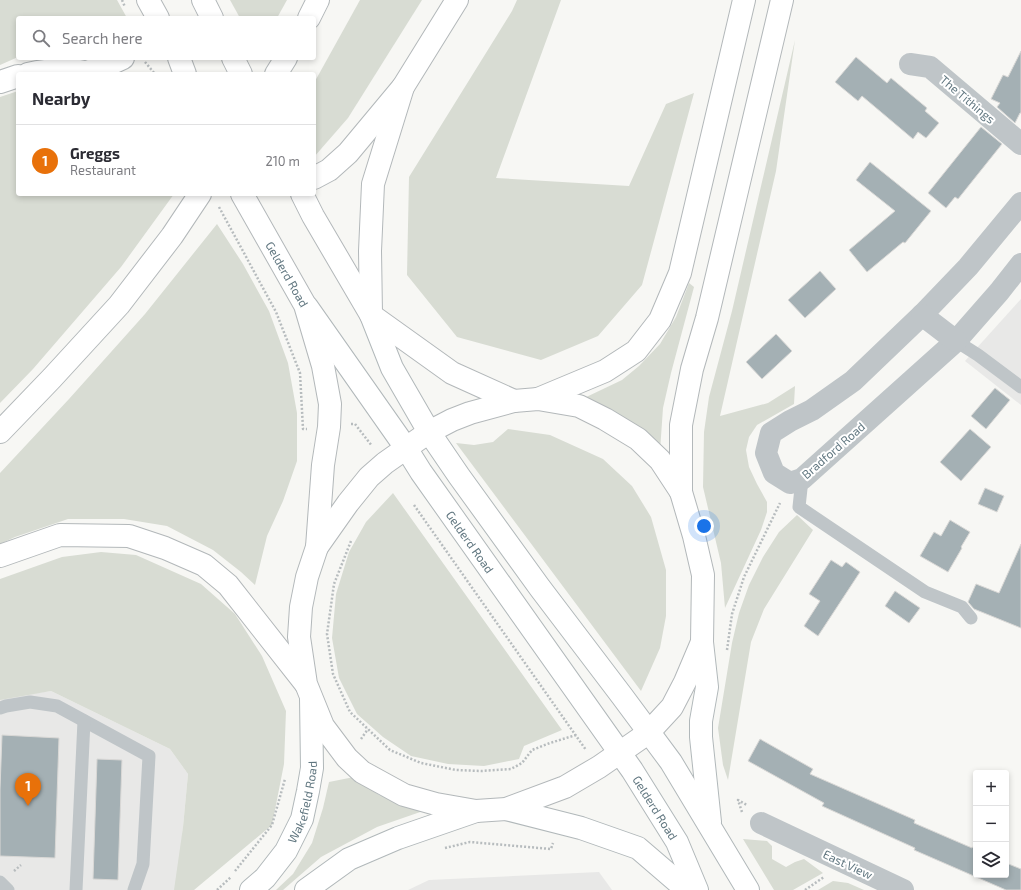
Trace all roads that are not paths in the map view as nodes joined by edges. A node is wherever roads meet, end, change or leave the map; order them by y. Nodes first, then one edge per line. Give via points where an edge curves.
1 (148, 0) edge
2 (164, 0) edge
3 (203, 0) edge
4 (457, 0) edge
5 (744, 0) edge
6 (782, 0) edge
7 (157, 16) edge
8 (163, 16) edge
9 (211, 16) edge
10 (119, 60) edge
11 (179, 60) edge
12 (234, 60) edge
13 (285, 60) edge
14 (910, 64) dead end
15 (44, 72) edge
16 (80, 72) edge
17 (92, 72) edge
18 (184, 72) edge
19 (240, 72) edge
20 (277, 72) edge
21 (16, 77) edge
22 (0, 82) edge
23 (403, 87) junction
24 (1021, 144) edge
25 (316, 177) edge
26 (199, 196) edge
27 (243, 196) edge
28 (303, 196) edge
29 (1021, 203) edge
30 (1021, 264) edge
31 (306, 305) junction
32 (372, 315) junction
33 (922, 315) junction
34 (956, 341) junction
35 (1021, 387) edge
36 (538, 399) junction
37 (514, 401) junction
38 (0, 432) edge
39 (429, 432) junction
40 (406, 448) junction
41 (796, 481) junction
42 (681, 492) junction
43 (317, 547) junction
44 (0, 556) edge
45 (971, 618) dead end
46 (702, 642) junction
47 (308, 691) junction
48 (0, 708) edge
49 (84, 721) junction
50 (648, 733) junction
51 (619, 753) junction
52 (506, 809) junction
53 (476, 811) junction
54 (761, 823) dead end
55 (711, 830) junction
56 (0, 882) edge
57 (8, 890) edge
58 (76, 890) edge
59 (134, 890) edge
60 (251, 890) edge
61 (306, 890) edge
62 (687, 890) edge
63 (697, 890) edge
64 (748, 890) edge
65 (903, 890) edge

1 - 7 main road
2 - 8 main road
3 - 9 main road
4 - 23 main road
5 - 36 main road via 680,274 660,320 636,351 605,371
6 - 42 main road via 707,318 692,369 681,425
10 - 17 main road
11 - 18 main road
12 - 19 main road
13 - 20 main road
14 - 24 street, The Tithings via 930,67
15 - 16 main road
21 - 22 main road
23 - 25 main road via 348,152 329,170
23 - 32 main road via 373,184 370,251
26 - 38 main road via 172,236 119,305
27 - 31 main road, Gelderd Road
28 - 32 main road
29 - 33 street, Bradford Road via 968,267
30 - 34 street, Bradford Road
31 - 40 main road, Gelderd Road
31 - 43 main road via 323,366 330,404
32 - 37 main road via 452,373
32 - 39 main road via 392,368
33 - 34 street
33 - 41 street, Bradford Road via 853,382 812,410 771,433 766,453 774,473
34 - 35 lane
34 - 41 street, Bradford Road
36 - 37 main road
36 - 42 main road via 579,406 638,439 660,460
37 - 39 main road via 470,413
39 - 40 main road
39 - 50 main road via 540,588
40 - 43 main road via 369,477
40 - 51 main road, Gelderd Road
41 - 45 lane via 799,507 925,592 962,607
42 - 46 main road via 704,575
43 - 47 main road via 301,607 299,637
44 - 47 main road via 60,535 129,536 166,548 204,565 228,585
46 - 50 main road via 672,707
46 - 55 main road via 708,687 700,737
47 - 53 main road via 323,726 347,758 362,772 404,795
47 - 60 main road, Wakefield Road via 312,768 302,819 286,851 265,878
48 - 49 lane via 30,702 57,706
49 - 58 lane
49 - 59 lane via 149,756 143,864
50 - 51 main road
50 - 55 main road via 670,762
51 - 52 main road via 565,787
51 - 63 main road, Gelderd Road via 677,842
52 - 53 main road
52 - 62 main road via 582,828 638,848
53 - 61 main road via 398,838 349,860
54 - 65 street, East View via 790,843
55 - 64 main road
56 - 57 lane

